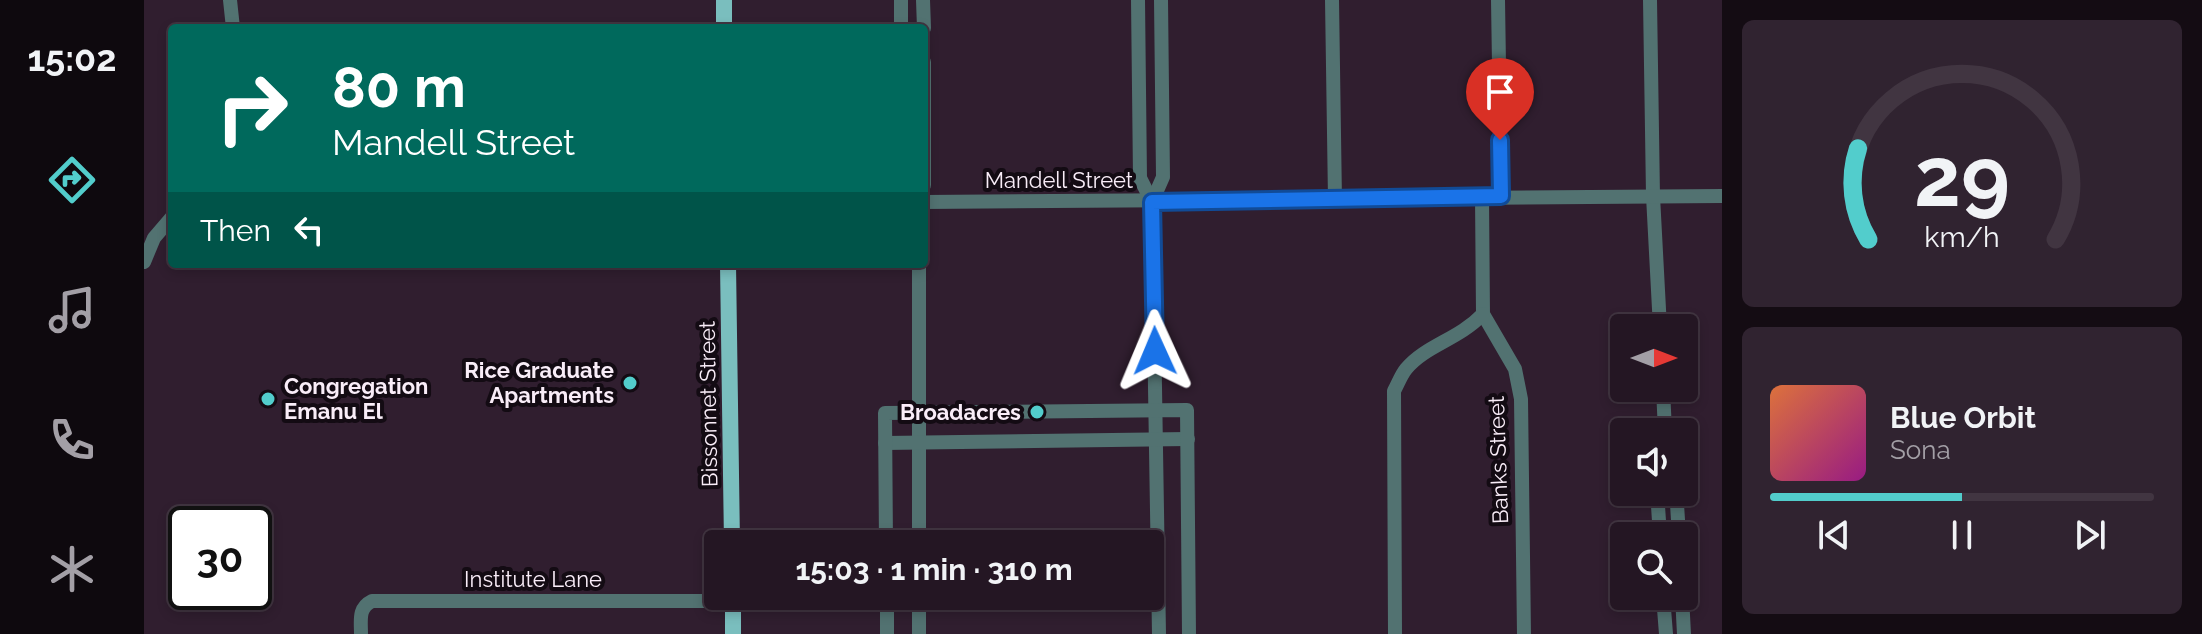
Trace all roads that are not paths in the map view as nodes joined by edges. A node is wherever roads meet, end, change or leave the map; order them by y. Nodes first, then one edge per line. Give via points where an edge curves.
1 (230, 0) edge
2 (724, 0) edge
3 (901, 0) edge
4 (923, 0) edge
5 (1138, 0) edge
6 (1161, 0) edge
7 (1332, 0) edge
8 (1498, 0) edge
9 (1650, 0) edge
10 (233, 24) edge
11 (724, 24) edge
12 (901, 24) edge
13 (924, 24) edge
14 (1501, 196) junction
15 (1653, 196) junction
16 (1722, 196) edge
17 (1482, 197) junction
18 (1335, 200) junction
19 (928, 202) edge
20 (1152, 202) junction
21 (168, 222) edge
22 (144, 262) edge
23 (728, 268) edge
24 (919, 268) edge
25 (1483, 314) junction
26 (1659, 314) edge
27 (1156, 411) junction
28 (918, 412) junction
29 (1157, 439) junction
30 (1188, 439) junction
31 (885, 443) junction
32 (918, 443) junction
33 (732, 530) edge
34 (886, 530) edge
35 (919, 530) edge
36 (704, 598) edge
37 (733, 610) edge
38 (887, 610) edge
39 (919, 610) edge
40 (1664, 610) edge
41 (1683, 610) edge
42 (361, 634) edge
43 (733, 634) edge
44 (887, 634) edge
45 (919, 634) edge
46 (1159, 634) edge
47 (1189, 634) edge
48 (1395, 634) edge
49 (1524, 634) edge
50 (1666, 634) edge
51 (1684, 634) edge

1 - 10 street
2 - 11 main road
3 - 12 street
4 - 13 street
5 - 20 street via 1140,178
6 - 20 street via 1163,177
7 - 18 street
8 - 14 street
9 - 15 street
14 - 15 street, Mandell Street
14 - 17 street, Mandell Street
15 - 16 street, Mandell Street
15 - 26 street
17 - 18 street, Mandell Street
17 - 25 street, Banks Street
18 - 20 street, Mandell Street
19 - 20 street, Mandell Street
20 - 27 street
21 - 22 street
23 - 33 main road, Bissonnet Street
24 - 28 street
25 - 48 street via 1469,329 1425,352 1405,370 1394,391
25 - 49 street, Banks Street via 1515,369 1521,399
27 - 28 street
27 - 29 street
27 - 30 street via 1187,410
28 - 31 street via 885,413
28 - 32 street
29 - 30 street
29 - 32 street
29 - 46 street
30 - 47 street
31 - 32 street
31 - 34 street
32 - 35 street
36 - 42 street, Institute Lane via 372,601 362,608
37 - 43 main road
38 - 44 street
39 - 45 street
40 - 50 street
41 - 51 street

